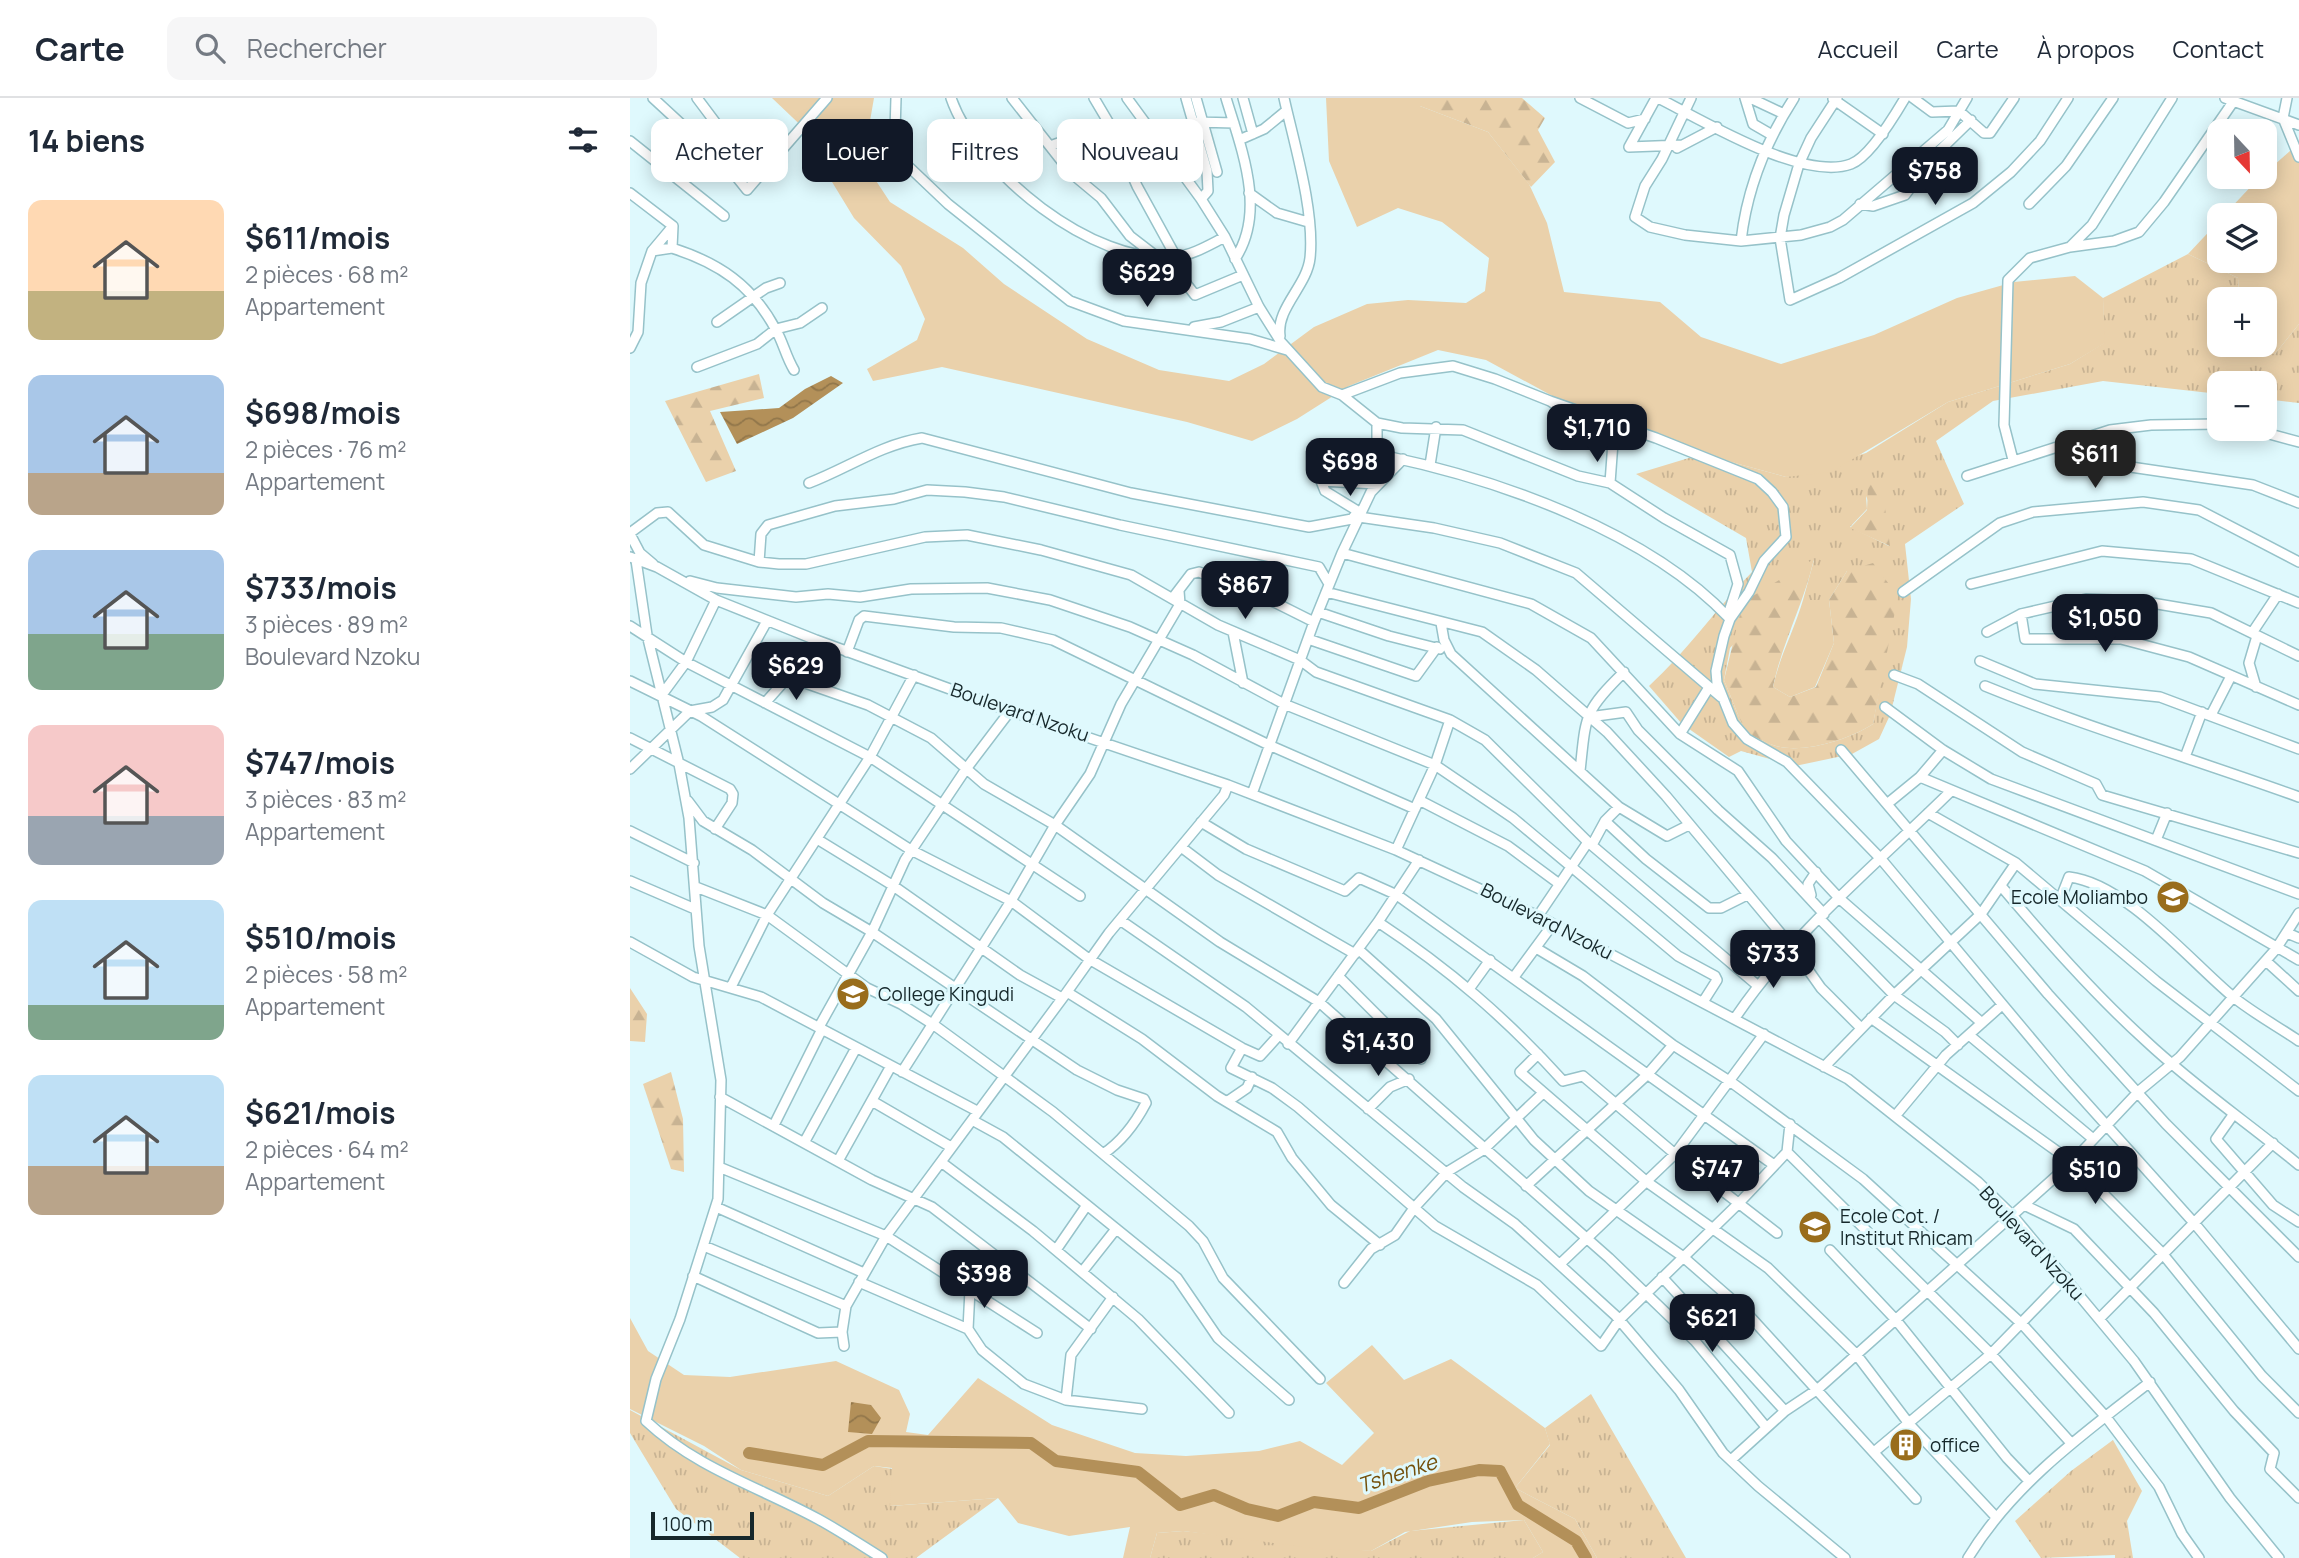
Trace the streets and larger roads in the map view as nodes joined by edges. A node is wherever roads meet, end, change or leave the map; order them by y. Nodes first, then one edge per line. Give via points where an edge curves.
1 (653, 98) edge
2 (697, 98) edge
3 (827, 98) edge
4 (896, 98) edge
5 (951, 98) edge
6 (1012, 98) edge
7 (1094, 98) edge
8 (1127, 98) edge
9 (1186, 98) edge
10 (1196, 98) edge
11 (1226, 98) edge
12 (1243, 98) edge
13 (1283, 98) edge
14 (1580, 98) edge
15 (1657, 98) edge
16 (1691, 98) edge
17 (1748, 98) edge
18 (1794, 98) edge
19 (1905, 98) edge
20 (1913, 98) edge
21 (1967, 98) edge
22 (2014, 98) edge
23 (2068, 98) edge
24 (2113, 98) edge
25 (2172, 98) edge
26 (2287, 98) edge
27 (1835, 99) edge
28 (2229, 100) edge
29 (1286, 111) junction
30 (1684, 111) junction
31 (1959, 111) junction
32 (1784, 114) junction
33 (2283, 118) junction
34 (676, 119) edge
35 (713, 119) edge
36 (1106, 119) edge
37 (1196, 119) edge
38 (1198, 119) edge
39 (1645, 119) junction
40 (1971, 120) junction
41 (1203, 122) edge
42 (1234, 123) junction
43 (2299, 125) edge
44 (1717, 127) junction
45 (1253, 134) junction
46 (1882, 134) junction
47 (1203, 135) edge
48 (1772, 135) junction
49 (1239, 140) junction
50 (630, 141) edge
51 (788, 143) edge
52 (1057, 143) edge
53 (1669, 144) junction
54 (1682, 145) junction
55 (1050, 146) junction
56 (1203, 150) edge
57 (1765, 150) junction
58 (2299, 157) edge
59 (1784, 158) junction
60 (1662, 159) junction
61 (1799, 164) junction
62 (1217, 172) dead end
63 (1794, 179) junction
64 (741, 182) edge
65 (754, 182) edge
66 (1135, 182) edge
67 (630, 192) edge
68 (1249, 193) junction
69 (1202, 199) junction
70 (1860, 204) junction
71 (2029, 204) dead end
72 (724, 216) dead end
73 (1308, 222) junction
74 (673, 226) junction
75 (1224, 237) junction
76 (1780, 238) junction
77 (1741, 241) junction
78 (2070, 247) junction
79 (672, 248) junction
80 (652, 251) junction
81 (1155, 257) junction
82 (1176, 257) junction
83 (1235, 259) junction
84 (1243, 275) junction
85 (780, 283) dead end
86 (753, 297) junction
87 (1259, 307) junction
88 (822, 308) dead end
89 (717, 322) dead end
90 (1187, 328) junction
91 (776, 329) junction
92 (1281, 342) junction
93 (630, 348) edge
94 (1287, 350) junction
95 (698, 367) dead end
96 (794, 370) dead end
97 (1342, 395) junction
98 (1550, 401) junction
99 (1377, 423) junction
100 (2207, 424) edge
101 (1436, 427) junction
102 (2277, 436) edge
103 (2299, 442) edge
104 (1403, 459) junction
105 (2013, 460) junction
106 (1430, 466) junction
107 (2124, 466) dead end
108 (1967, 476) dead end
109 (809, 483) dead end
110 (1610, 483) junction
111 (1377, 484) junction
112 (2299, 503) edge
113 (1359, 514) junction
114 (630, 533) edge
115 (1342, 553) junction
116 (633, 558) edge
117 (759, 562) junction
118 (2299, 562) edge
119 (657, 567) junction
120 (675, 576) junction
121 (1971, 584) dead end
122 (1328, 588) junction
123 (1903, 592) dead end
124 (2278, 594) junction
125 (716, 600) junction
126 (1175, 602) junction
127 (2299, 603) edge
128 (1318, 612) junction
129 (2021, 614) junction
130 (1729, 618) junction
131 (768, 621) junction
132 (1314, 622) junction
133 (1441, 623) junction
134 (630, 626) edge
135 (1233, 632) junction
136 (1987, 632) dead end
137 (647, 635) junction
138 (2255, 635) junction
139 (1160, 639) junction
140 (1308, 639) junction
141 (1437, 647) junction
142 (848, 652) junction
143 (1451, 654) junction
144 (2299, 656) edge
145 (1300, 660) junction
146 (1980, 661) dead end
147 (686, 662) junction
148 (1624, 671) junction
149 (1894, 674) dead end
150 (914, 675) junction
151 (2231, 676) junction
152 (630, 681) edge
153 (1135, 681) junction
154 (1242, 683) junction
155 (732, 685) junction
156 (1985, 686) dead end
157 (2256, 687) junction
158 (1709, 689) junction
159 (661, 696) junction
160 (1721, 697) junction
161 (765, 703) junction
162 (1284, 704) junction
163 (2299, 705) edge
164 (1885, 708) dead end
165 (1010, 711) junction
166 (690, 712) junction
167 (2206, 713) junction
168 (894, 716) junction
169 (1588, 716) junction
170 (1450, 720) junction
171 (670, 728) junction
172 (1679, 734) junction
173 (630, 738) edge
174 (1105, 741) junction
175 (1269, 745) junction
176 (648, 749) junction
177 (2299, 749) edge
178 (1841, 750) dead end
179 (1943, 750) junction
180 (870, 757) junction
181 (2185, 757) junction
182 (679, 764) junction
183 (1435, 765) junction
184 (630, 769) edge
185 (966, 769) junction
186 (1580, 771) junction
187 (1920, 777) junction
188 (1228, 785) junction
189 (1951, 792) junction
190 (1252, 794) junction
191 (684, 797) junction
192 (2299, 797) edge
193 (841, 802) junction
194 (1887, 804) junction
195 (1417, 805) junction
196 (942, 806) junction
197 (1619, 807) junction
198 (1928, 813) junction
199 (2167, 813) junction
200 (1605, 821) junction
201 (1201, 822) junction
202 (1055, 825) junction
203 (1689, 825) junction
204 (715, 829) junction
205 (630, 831) edge
206 (1910, 831) junction
207 (817, 839) junction
208 (2156, 840) junction
209 (1590, 844) junction
210 (1181, 847) junction
211 (911, 850) junction
212 (1396, 850) junction
213 (2299, 853) edge
214 (1881, 859) junction
215 (1419, 860) junction
216 (694, 863) junction
217 (1031, 863) junction
218 (2016, 863) junction
219 (1573, 867) junction
220 (1816, 872) junction
221 (630, 881) edge
222 (791, 881) junction
223 (1558, 883) junction
224 (892, 885) junction
225 (2001, 886) junction
226 (696, 887) junction
227 (1145, 890) junction
228 (2299, 894) edge
229 (1080, 895) dead end
230 (1396, 895) junction
231 (1747, 895) junction
232 (1840, 899) junction
233 (2060, 900) junction
234 (1011, 901) junction
235 (1814, 901) junction
236 (695, 909) junction
237 (1981, 914) junction
238 (767, 915) junction
239 (1538, 916) junction
240 (1822, 916) junction
241 (2298, 916) edge
242 (1120, 920) junction
243 (1378, 922) junction
244 (1553, 923) junction
245 (872, 932) junction
246 (2287, 933) junction
247 (2299, 939) edge
248 (630, 942) edge
249 (1950, 942) junction
250 (981, 947) junction
251 (1792, 947) junction
252 (1536, 948) junction
253 (2276, 949) junction
254 (1356, 952) junction
255 (1089, 959) junction
256 (1490, 960) junction
257 (2299, 960) edge
258 (2266, 961) junction
259 (1920, 971) junction
260 (847, 972) junction
261 (1338, 976) junction
262 (1514, 977) junction
263 (704, 981) junction
264 (1757, 985) junction
265 (731, 987) junction
266 (955, 987) junction
267 (1469, 989) junction
268 (2299, 991) edge
269 (1065, 995) junction
270 (1894, 995) junction
271 (2235, 998) junction
272 (1319, 1002) junction
273 (1703, 1002) junction
274 (2002, 1005) junction
275 (1735, 1018) junction
276 (1871, 1018) junction
277 (1982, 1023) junction
278 (2212, 1023) junction
279 (934, 1025) junction
280 (1860, 1027) junction
281 (820, 1028) junction
282 (1764, 1034) junction
283 (1279, 1035) junction
284 (1969, 1035) junction
285 (1031, 1039) junction
286 (2299, 1041) edge
287 (1288, 1044) junction
288 (1673, 1045) junction
289 (1958, 1045) junction
290 (856, 1048) junction
291 (1242, 1048) junction
292 (1538, 1054) junction
293 (1421, 1059) dead end
294 (2171, 1063) junction
295 (1938, 1064) junction
296 (891, 1066) junction
297 (1824, 1067) junction
298 (902, 1072) junction
299 (1647, 1075) junction
300 (1004, 1076) junction
301 (1252, 1077) junction
302 (1409, 1079) junction
303 (1731, 1082) junction
304 (2139, 1091) junction
305 (2299, 1091) edge
306 (1543, 1093) junction
307 (720, 1097) junction
308 (872, 1101) junction
309 (1228, 1101) junction
310 (1616, 1104) junction
311 (1368, 1109) junction
312 (1704, 1114) junction
313 (975, 1115) junction
314 (1896, 1115) junction
315 (2233, 1115) junction
316 (1517, 1120) junction
317 (2107, 1123) junction
318 (1790, 1124) junction
319 (774, 1125) junction
320 (1588, 1131) junction
321 (2092, 1138) junction
322 (805, 1141) junction
323 (2273, 1143) junction
324 (951, 1147) junction
325 (1483, 1150) junction
326 (1787, 1152) junction
327 (1103, 1154) junction
328 (1675, 1154) junction
329 (1555, 1159) junction
330 (838, 1161) junction
331 (940, 1162) junction
332 (2072, 1163) junction
333 (2299, 1165) edge
334 (1774, 1166) junction
335 (719, 1167) junction
336 (1447, 1172) junction
337 (2245, 1173) junction
338 (1647, 1182) junction
339 (1526, 1186) junction
340 (2230, 1189) junction
341 (915, 1200) junction
342 (1739, 1203) junction
343 (1087, 1205) junction
344 (2024, 1205) junction
345 (716, 1207) junction
346 (1414, 1208) junction
347 (1615, 1210) junction
348 (2013, 1216) junction
349 (2299, 1222) edge
350 (2195, 1224) junction
351 (1714, 1228) junction
352 (1116, 1229) junction
353 (1777, 1233) dead end
354 (886, 1236) junction
355 (1586, 1237) junction
356 (704, 1245) junction
357 (1380, 1245) junction
358 (1056, 1250) junction
359 (1830, 1250) dead end
360 (2162, 1253) junction
361 (1682, 1256) junction
362 (2299, 1257) edge
363 (1560, 1264) junction
364 (1958, 1265) junction
365 (1082, 1272) junction
366 (864, 1273) junction
367 (693, 1276) junction
368 (1662, 1277) junction
369 (2066, 1277) junction
370 (859, 1282) junction
371 (1343, 1283) dead end
372 (2129, 1288) junction
373 (970, 1290) junction
374 (1928, 1290) junction
375 (1647, 1296) junction
376 (1113, 1297) junction
377 (846, 1306) junction
378 (1896, 1320) junction
379 (2099, 1320) junction
380 (1619, 1321) junction
381 (2023, 1325) junction
382 (968, 1329) junction
383 (1091, 1329) junction
384 (842, 1332) junction
385 (1037, 1334) dead end
386 (2297, 1343) edge
387 (844, 1346) dead end
388 (1856, 1354) junction
389 (1991, 1354) junction
390 (1320, 1379) dead end
391 (2150, 1382) junction
392 (1818, 1389) junction
393 (1950, 1389) junction
394 (1066, 1400) junction
395 (1289, 1400) dead end
396 (1142, 1409) dead end
397 (1785, 1411) junction
398 (1229, 1413) dead end
399 (2299, 1413) edge
400 (2106, 1417) junction
401 (1910, 1425) junction
402 (1766, 1427) junction
403 (2071, 1443) junction
404 (1874, 1452) junction
405 (1731, 1460) junction
406 (2029, 1481) junction
407 (2299, 1498) edge
408 (1916, 1499) dead end
409 (1995, 1516) junction
410 (882, 1558) edge
411 (1845, 1558) edge
412 (1968, 1558) edge
413 (2199, 1558) edge
414 (2278, 1558) edge

1 - 34 street
2 - 35 street
3 - 51 street
4 - 90 street via 895,131 908,166 1053,288 1103,316
5 - 81 street via 961,123 1033,203 1098,243
6 - 55 street
7 - 36 street
8 - 69 street
9 - 37 street
10 - 38 street
11 - 42 street
12 - 45 street
13 - 29 street
14 - 39 street via 1628,123
15 - 30 street
15 - 39 street
16 - 30 street
17 - 32 street
17 - 48 street via 1753,124
18 - 32 street
19 - 46 street
20 - 31 street via 1932,112
21 - 31 street
22 - 40 street via 1990,133 1980,131
23 - 76 street via 2040,141 1973,203 1839,278 1790,300
24 - 71 street via 2066,166
25 - 78 street via 2092,225
26 - 33 street
27 - 46 street
27 - 61 street
28 - 33 street
28 - 78 street via 2164,202 2139,232
29 - 45 street
29 - 73 street
30 - 44 street
30 - 53 street
31 - 40 street
31 - 70 street via 1948,130
32 - 48 street
33 - 43 street
33 - 58 street
39 - 53 street via 1629,147
40 - 70 street via 1935,155 1905,195 1873,206
41 - 42 street
42 - 49 street
44 - 54 street
44 - 57 street
45 - 49 street
46 - 61 street via 1852,164 1814,168
47 - 62 street
48 - 57 street
49 - 68 street
50 - 72 street
52 - 55 street
53 - 54 street
53 - 60 street
54 - 60 street
55 - 81 street via 1101,198 1130,236
56 - 69 street via 1208,191
57 - 59 street
57 - 77 street via 1745,204
59 - 61 street
59 - 63 street
60 - 77 street via 1645,186 1636,220 1685,236
61 - 63 street
63 - 76 street
64 - 65 street via 747,190
66 - 82 street
67 - 74 street
68 - 73 street via 1278,213
68 - 83 street via 1251,223
69 - 75 street
70 - 76 street via 1830,227
73 - 92 street via 1308,268 1283,314
74 - 79 street
74 - 80 street
75 - 82 street
75 - 83 street
76 - 77 street
78 - 105 street via 2030,258 2008,280 2004,425
79 - 80 street
79 - 86 street via 723,268
80 - 93 street via 641,283 638,332
81 - 82 street
81 - 84 street via 1178,273 1195,295
83 - 84 street
84 - 87 street
85 - 86 street
86 - 89 street
86 - 91 street
87 - 90 street via 1221,322
87 - 92 street
88 - 91 street via 800,323
90 - 94 street
91 - 95 street via 757,344
91 - 96 street
92 - 94 street
94 - 97 street via 1322,387
97 - 98 street via 1400,373 1453,366
97 - 99 street
98 - 110 street via 1614,444
98 - 130 street via 1750,475 1772,492 1783,507 1786,537
99 - 101 street
99 - 104 street via 1380,452
100 - 105 street via 2110,430
101 - 106 street
101 - 110 street via 1464,430 1578,476
102 - 103 street
104 - 106 street
104 - 111 street
105 - 108 street
106 - 130 street via 1601,526 1671,570
107 - 112 street via 2253,485
109 - 113 street via 888,445 922,438 1130,493 1309,527
110 - 130 street via 1730,555 1738,584
111 - 113 street
111 - 113 street via 1321,481 1325,491
113 - 115 street
113 - 158 street via 1500,543 1576,573
114 - 117 street via 657,513 668,512 704,545
114 - 119 street via 640,553
115 - 122 street
115 - 148 street via 1531,604 1591,638
116 - 119 street, Boulevard Nzoku
116 - 137 street
117 - 122 street via 761,534 768,525 835,506 927,490 1004,497 1319,567
117 - 126 street via 806,564 906,540 967,535 1131,575
118 - 123 street via 2199,510 2143,502 2093,505 2033,512 2000,523
119 - 120 street, Boulevard Nzoku
120 - 125 street, Boulevard Nzoku
120 - 139 street via 717,588 796,597 860,597 911,589 1001,590 1071,606
121 - 124 street via 2102,551 2191,559
122 - 128 street
122 - 133 street
124 - 127 street
124 - 138 street
125 - 131 street, Boulevard Nzoku
125 - 147 street
126 - 132 street via 1191,574 1199,572
126 - 135 street
126 - 139 street
128 - 132 street
128 - 141 street
129 - 136 street
129 - 138 street via 2086,599 2140,601 2211,613
129 - 151 street via 2025,639 2122,639 2189,657
130 - 160 street via 1716,671
131 - 142 street, Boulevard Nzoku
131 - 155 street
132 - 140 street
133 - 143 street
133 - 169 street via 1482,632 1536,670
134 - 137 street
135 - 145 street
135 - 154 street
137 - 147 street
137 - 159 street
138 - 144 street
138 - 157 street via 2249,663
139 - 153 street
139 - 154 street
140 - 141 street via 1416,676
140 - 145 street
141 - 143 street
142 - 150 street, Boulevard Nzoku
142 - 153 street via 864,616 993,627 1053,640
143 - 186 street
145 - 162 street
145 - 170 street via 1316,672
146 - 167 street via 2035,684 2160,696
147 - 155 street
147 - 159 street
148 - 169 street
148 - 172 street
149 - 199 street via 1918,684 2022,752 2096,784 2102,795
150 - 165 street, Boulevard Nzoku
150 - 168 street
151 - 157 street
151 - 167 street
152 - 159 street
153 - 174 street
153 - 175 street
154 - 162 street
155 - 161 street
155 - 166 street via 720,703
156 - 181 street via 2071,722
157 - 163 street
158 - 160 street
158 - 172 street
159 - 166 street
159 - 171 street
160 - 214 street via 1738,731 1787,762
161 - 168 street via 788,677
161 - 180 street
162 - 175 street
162 - 183 street
164 - 179 street
165 - 174 street, Boulevard Nzoku
165 - 185 street
166 - 171 street
166 - 193 street
167 - 177 street
167 - 181 street
168 - 180 street
168 - 185 street via 937,743
169 - 186 street
169 - 203 street
169 - 235 street via 1625,712 1717,810
170 - 183 street
170 - 209 street via 1485,740
171 - 176 street
171 - 182 street
172 - 220 street via 1738,771 1786,841
173 - 176 street
174 - 188 street, Boulevard Nzoku
174 - 202 street via 1090,774
175 - 190 street
175 - 195 street
176 - 182 street
176 - 184 street
178 - 194 street
179 - 187 street
179 - 208 street via 1991,779
180 - 193 street
180 - 196 street
181 - 192 street
182 - 191 street
182 - 204 street via 733,794
183 - 195 street
183 - 219 street via 1513,818
185 - 196 street
185 - 202 street
186 - 197 street
187 - 189 street
187 - 194 street
188 - 190 street, Boulevard Nzoku
188 - 201 street
189 - 198 street
189 - 253 street via 2145,870
190 - 212 street, Boulevard Nzoku
191 - 204 street
191 - 216 street
193 - 207 street
193 - 211 street
194 - 206 street
195 - 212 street
195 - 223 street via 1508,846
196 - 211 street
196 - 217 street
197 - 200 street
197 - 203 street via 1667,836
198 - 206 street
198 - 218 street
199 - 208 street
199 - 213 street
200 - 209 street
200 - 231 street via 1709,908 1721,908
201 - 210 street
201 - 230 street via 1246,849 1345,891 1359,878
202 - 217 street
202 - 227 street
203 - 231 street
204 - 222 street via 752,850
205 - 216 street
206 - 214 street
206 - 237 street
207 - 222 street
207 - 224 street
208 - 228 street
209 - 219 street
209 - 264 street
210 - 227 street
210 - 254 street via 1227,881
211 - 224 street
211 - 234 street
212 - 215 street, Boulevard Nzoku
214 - 232 street
214 - 249 street
215 - 230 street
215 - 239 street, Boulevard Nzoku
216 - 226 street
217 - 229 street
217 - 234 street
218 - 225 street
218 - 233 street
219 - 223 street
219 - 273 street via 1678,956 1715,976
220 - 232 street
220 - 235 street via 1808,884
221 - 236 street
222 - 238 street
222 - 245 street
223 - 239 street
224 - 245 street
224 - 250 street
225 - 237 street
225 - 294 street via 2064,960
226 - 236 street
226 - 238 street
227 - 242 street
227 - 272 street
230 - 243 street
230 - 256 street
231 - 251 street
232 - 240 street
232 - 259 street
233 - 271 street via 2069,877 2096,885 2146,918
233 - 278 street
234 - 250 street
234 - 255 street
235 - 240 street
236 - 263 street
237 - 249 street
237 - 304 street
238 - 260 street
238 - 265 street
239 - 244 street, Boulevard Nzoku
240 - 251 street
240 - 270 street
241 - 246 street
242 - 255 street
242 - 283 street via 1222,989
243 - 254 street
243 - 267 street
244 - 252 street
244 - 273 street, Boulevard Nzoku
245 - 260 street
245 - 266 street
246 - 247 street
246 - 253 street
248 - 263 street
249 - 259 street
249 - 274 street
250 - 266 street
250 - 269 street
251 - 264 street
251 - 280 street via 1821,988
252 - 262 street
252 - 288 street via 1576,971
253 - 257 street
253 - 258 street
254 - 261 street
254 - 316 street via 1436,1019
255 - 269 street
255 - 291 street
256 - 262 street
256 - 267 street
258 - 268 street
258 - 271 street
259 - 270 street
259 - 277 street
260 - 279 street
260 - 281 street
261 - 272 street
261 - 293 street
262 - 299 street
263 - 265 street
263 - 307 street
264 - 275 street
265 - 281 street
266 - 279 street
266 - 285 street
267 - 292 street
269 - 285 street
269 - 309 street via 1142,1039
270 - 276 street
270 - 289 street
271 - 278 street
271 - 286 street
272 - 287 street
272 - 302 street
273 - 275 street, Boulevard Nzoku
274 - 277 street
274 - 317 street
275 - 282 street, Boulevard Nzoku
276 - 280 street
276 - 295 street
277 - 284 street
278 - 294 street
278 - 305 street
279 - 298 street
279 - 300 street
280 - 297 street
281 - 290 street
281 - 319 street
282 - 297 street, Boulevard Nzoku
282 - 303 street
283 - 287 street
283 - 291 street via 1260,1056
284 - 289 street
284 - 321 street
285 - 300 street
285 - 327 street via 1098,1081 1144,1099 1140,1114
287 - 311 street
288 - 299 street
288 - 303 street
289 - 295 street
290 - 296 street
290 - 322 street
291 - 301 street via 1230,1067
292 - 306 street via 1520,1071
292 - 310 street via 1563,1081 1583,1076
294 - 304 street
294 - 315 street
295 - 314 street
295 - 332 street
296 - 298 street
296 - 308 street
297 - 314 street, Boulevard Nzoku
298 - 313 street
299 - 310 street
299 - 312 street
300 - 313 street
300 - 327 street
301 - 309 street via 1247,1088
301 - 346 street via 1298,1107
302 - 311 street via 1390,1087
302 - 325 street
303 - 312 street
303 - 318 street
304 - 317 street
304 - 340 street
306 - 316 street
306 - 320 street
307 - 319 street
307 - 335 street
308 - 324 street
308 - 330 street
309 - 357 street via 1277,1132 1331,1205
310 - 320 street
310 - 328 street
311 - 336 street
312 - 328 street
312 - 334 street
313 - 324 street
313 - 343 street
314 - 348 street, Boulevard Nzoku
315 - 323 street
315 - 337 street via 2215,1137
316 - 325 street
316 - 329 street
317 - 321 street
317 - 350 street
318 - 326 street
318 - 364 street via 1879,1192
319 - 322 street
320 - 329 street
320 - 338 street
321 - 332 street
322 - 330 street
323 - 333 street
323 - 337 street
324 - 331 street
325 - 336 street
325 - 339 street
326 - 334 street
326 - 374 street
327 - 390 street via 1189,1226 1203,1241 1223,1278
328 - 338 street
328 - 342 street
329 - 339 street
329 - 347 street
330 - 341 street
331 - 341 street
331 - 358 street
332 - 344 street
332 - 360 street
334 - 342 street
335 - 345 street
335 - 354 street
336 - 346 street
336 - 363 street
337 - 340 street
337 - 349 street via 2273,1205
338 - 347 street
338 - 351 street
339 - 355 street
340 - 350 street
340 - 362 street
341 - 354 street
341 - 383 street via 943,1215
342 - 351 street
342 - 353 street
343 - 352 street
343 - 358 street
344 - 348 street
344 - 372 street via 2074,1229
345 - 356 street
345 - 366 street
346 - 357 street via 1395,1235
346 - 380 street via 1435,1226 1537,1286 1601,1346
347 - 355 street
347 - 361 street
348 - 364 street
348 - 369 street, Boulevard Nzoku
350 - 360 street
350 - 386 street
351 - 361 street
351 - 388 street via 1768,1268
352 - 365 street
352 - 395 street via 1177,1278 1218,1338
354 - 366 street
354 - 373 street
355 - 363 street
355 - 375 street
356 - 367 street
356 - 377 street
357 - 371 street via 1371,1249
358 - 365 street
359 - 378 street
360 - 372 street
360 - 399 street via 2262,1376
361 - 368 street
361 - 392 street via 1745,1311
363 - 380 street
364 - 374 street
364 - 381 street
365 - 376 street
366 - 370 street
367 - 384 street via 818,1333
367 - 410 street via 656,1378 646,1421 663,1438 739,1483 816,1518
368 - 375 street
368 - 397 street
369 - 379 street, Boulevard Nzoku
369 - 381 street
370 - 377 street
370 - 382 street
372 - 379 street
372 - 407 street via 2274,1453 2270,1469
373 - 382 street
373 - 385 street
374 - 378 street
374 - 389 street
375 - 380 street
375 - 402 street via 1703,1350
376 - 383 street
376 - 398 street
377 - 384 street
378 - 388 street
378 - 393 street
379 - 391 street, Boulevard Nzoku
380 - 405 street
381 - 389 street
381 - 400 street
382 - 394 street via 1007,1373
383 - 394 street via 1071,1355
384 - 387 street
388 - 392 street
388 - 401 street
389 - 393 street
389 - 403 street
391 - 400 street
391 - 414 street, Boulevard Nzoku via 2230,1498
392 - 397 street
392 - 404 street
393 - 401 street
393 - 406 street
394 - 396 street
397 - 402 street
400 - 403 street
400 - 413 street via 2159,1487
401 - 404 street
401 - 409 street
402 - 405 street
403 - 406 street
404 - 408 street
405 - 411 street
406 - 409 street
409 - 412 street

